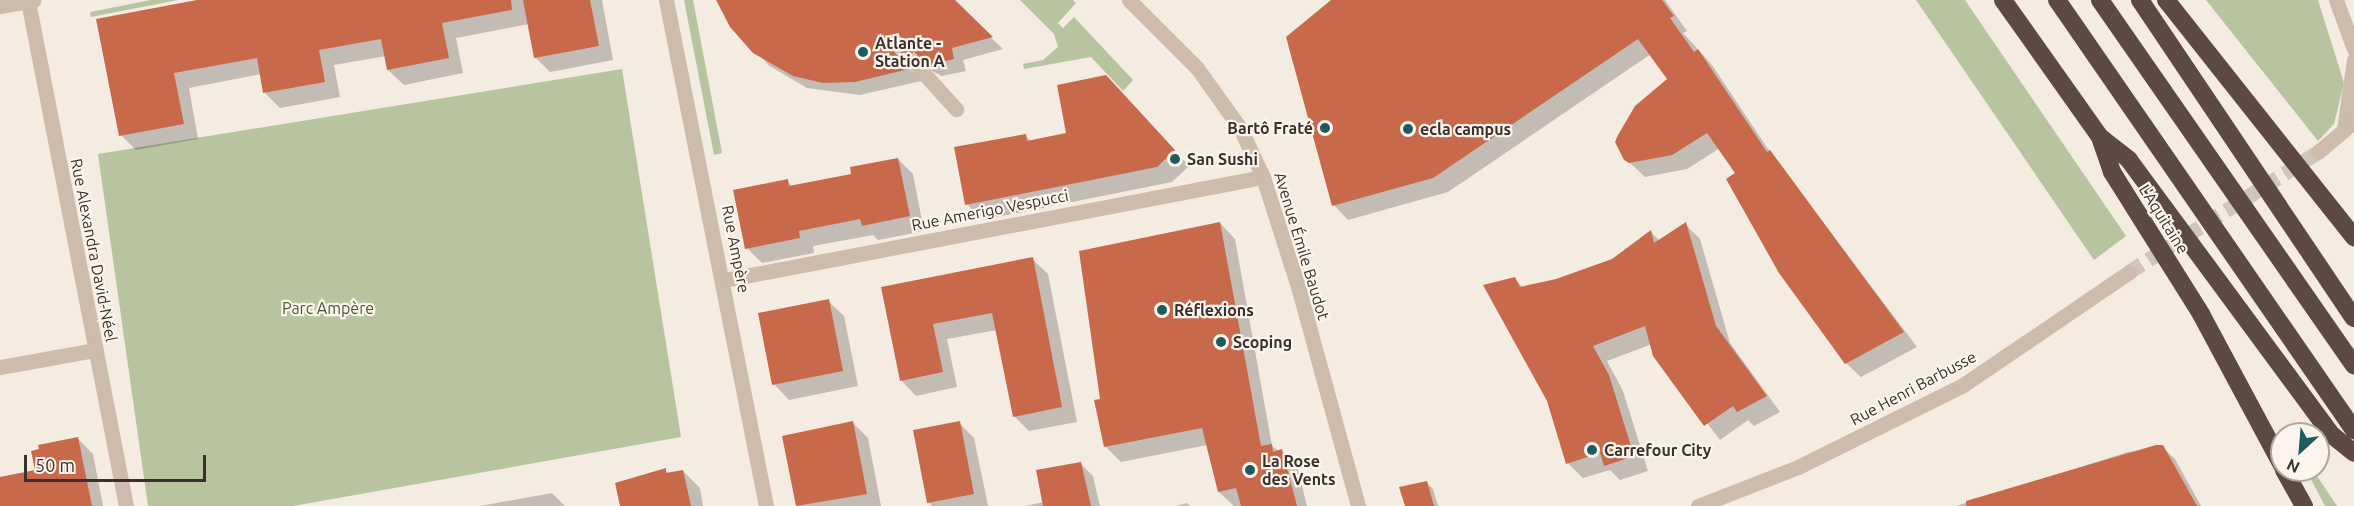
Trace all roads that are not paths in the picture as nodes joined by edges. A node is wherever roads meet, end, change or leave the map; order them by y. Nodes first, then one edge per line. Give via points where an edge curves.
1 (666, 0) edge
2 (1129, 0) edge
3 (2003, 0) edge
4 (2057, 0) edge
5 (2100, 0) edge
6 (2140, 0) edge
7 (2166, 0) edge
8 (2336, 0) edge
9 (31, 1) edge
10 (0, 6) edge
11 (2354, 49) edge
12 (2354, 60) edge
13 (918, 67) tunnel mouth
14 (956, 109) dead end
15 (2349, 126) edge
16 (2100, 137) junction
17 (2318, 152) tunnel mouth
18 (1263, 177) junction
19 (2354, 237) edge
20 (2129, 272) tunnel mouth
21 (724, 280) junction
22 (2354, 318) edge
23 (95, 350) junction
24 (2354, 365) edge
25 (0, 367) edge
26 (2354, 430) edge
27 (2270, 443) edge
28 (2354, 453) edge
29 (2291, 482) edge
30 (126, 506) edge
31 (766, 506) edge
32 (1358, 506) edge
33 (1698, 506) edge
34 (2304, 506) edge

1 - 21 street, Rue Ampère
2 - 18 street, Avenue Émile Baudot via 1197,68 1240,128
3 - 16 highway, L'Aquitaine
4 - 26 highway
5 - 24 highway
6 - 22 highway
7 - 19 highway
8 - 11 street
9 - 10 street
9 - 23 street, Rue Alexandra David-Néel
12 - 15 street
13 - 14 street
15 - 17 street
16 - 27 highway, L'Aquitaine via 2112,172 2201,314
16 - 28 highway via 2129,160 2332,435
18 - 21 street, Rue Amerigo Vespucci
18 - 32 street, Avenue Émile Baudot via 1299,290
20 - 33 street, Rue Henri Barbusse via 1963,385 1798,467
21 - 31 street, Rue Ampère
23 - 25 street
23 - 30 street, Rue Alexandra David-Néel
29 - 34 highway

